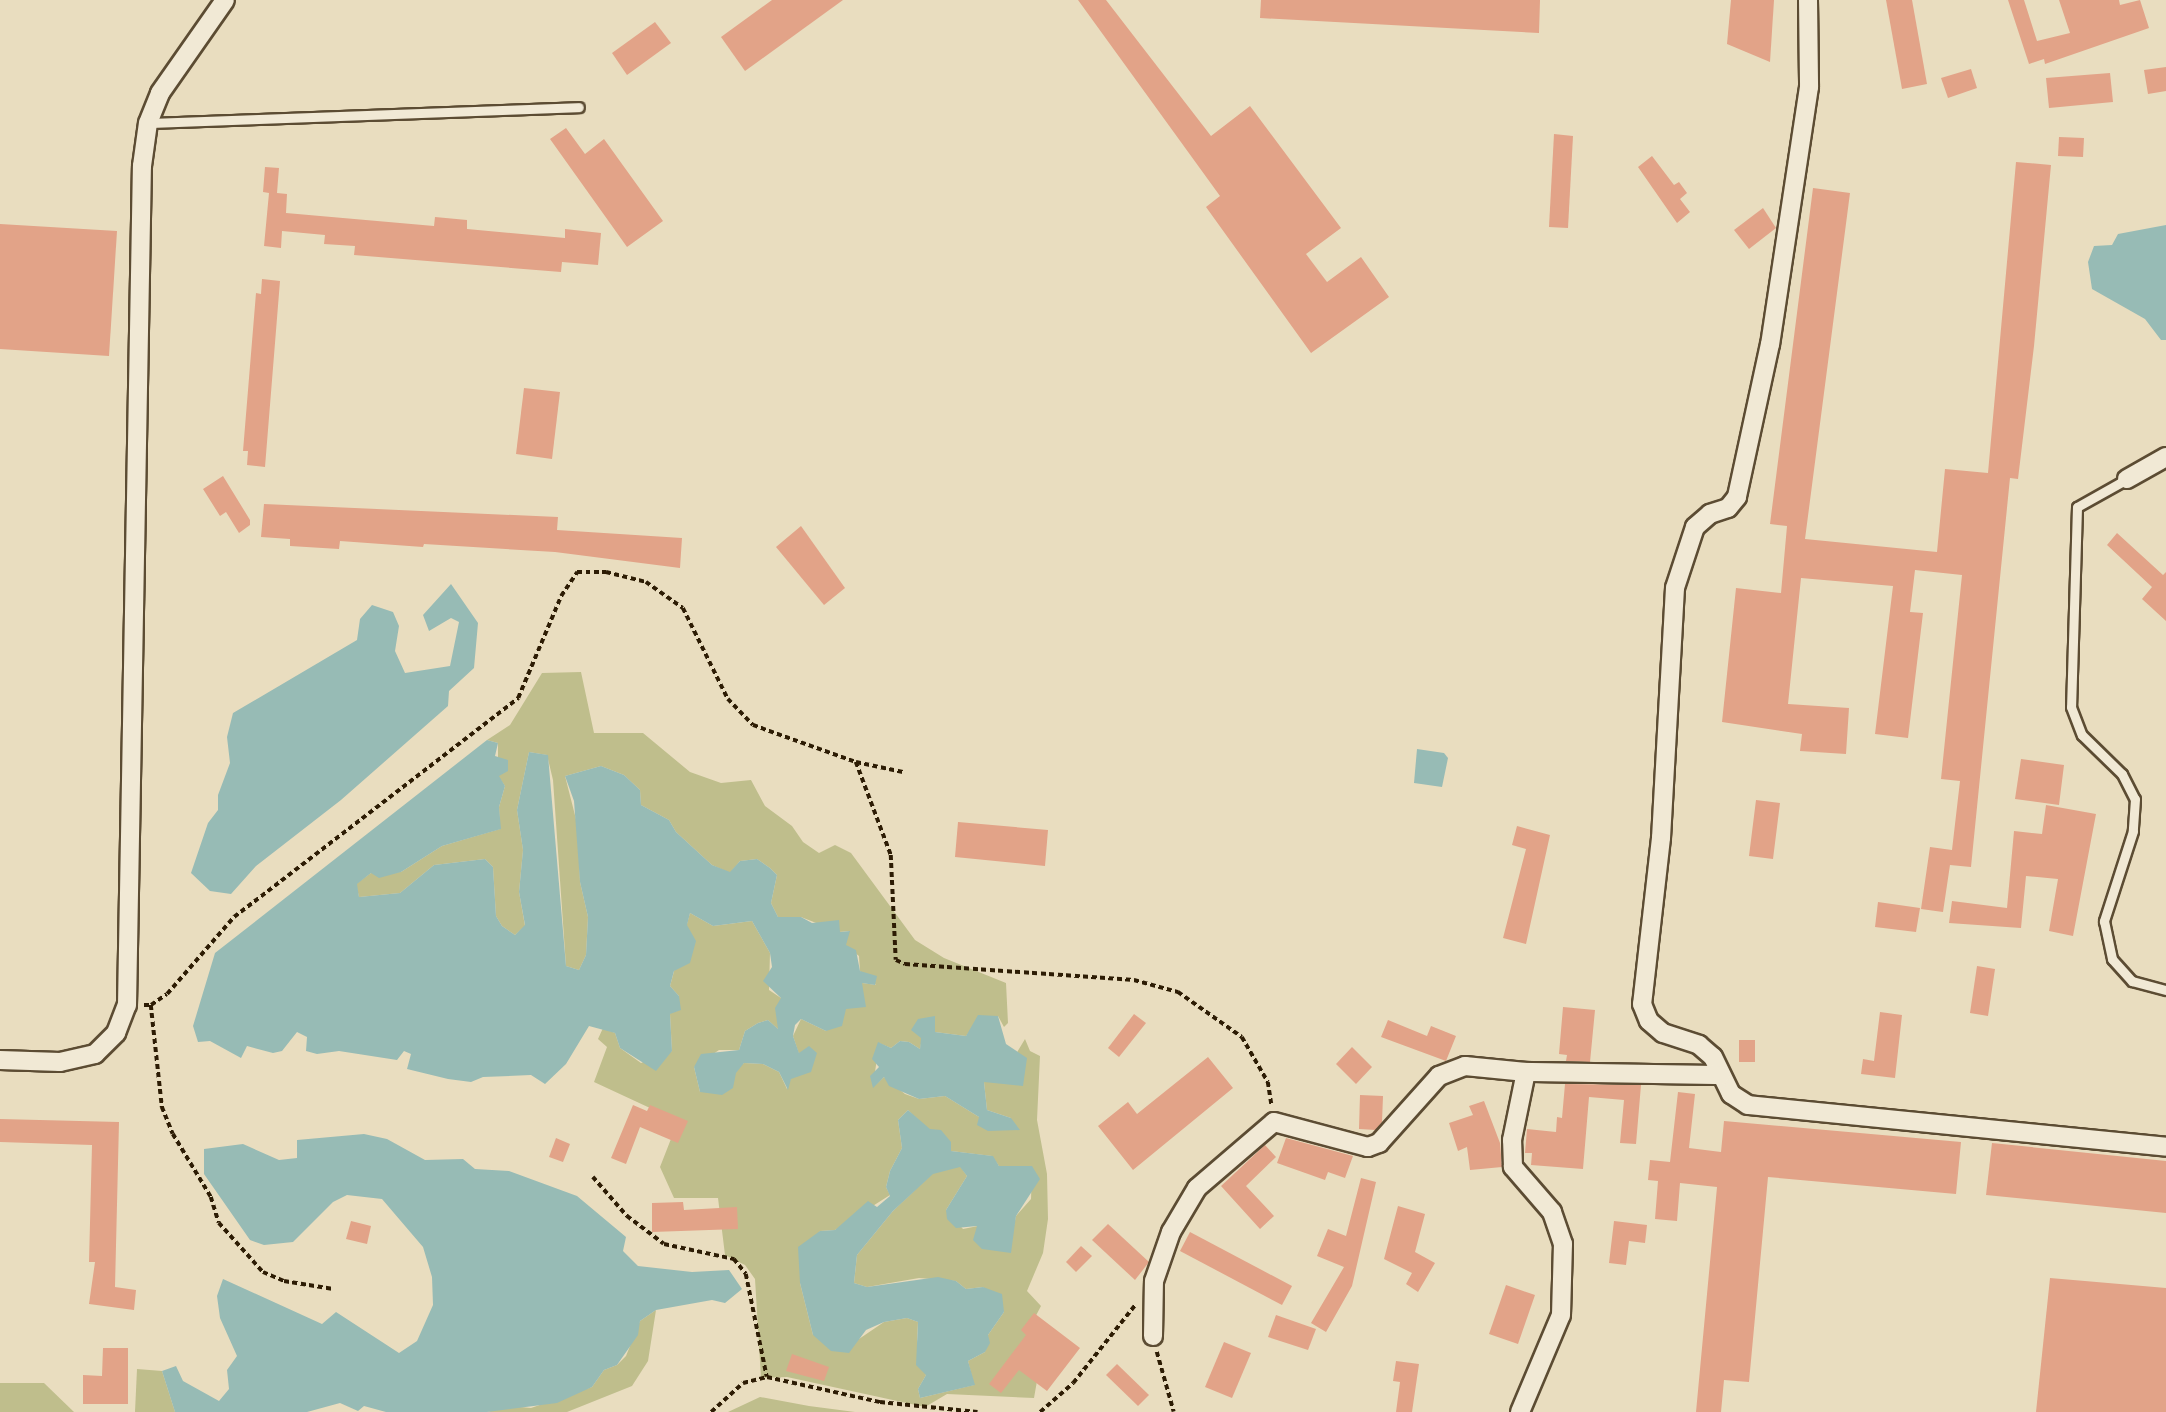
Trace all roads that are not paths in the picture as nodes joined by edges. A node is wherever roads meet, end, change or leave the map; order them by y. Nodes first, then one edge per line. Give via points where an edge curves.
1 (225, 0) edge
2 (1808, 0) edge
3 (579, 107) dead end
4 (148, 123) junction
5 (2166, 457) edge
6 (2127, 479) joint
7 (2166, 990) edge
8 (0, 1060) edge
9 (1526, 1072) junction
10 (1721, 1075) junction
11 (2166, 1146) edge
12 (1153, 1336) road end
13 (1520, 1412) edge

1 - 4 street via 160,93
2 - 10 street via 1809,88 1770,344 1737,497 1728,508 1710,514 1695,527 1675,588 1661,838 1642,1004 1649,1021 1663,1033 1699,1045 1713,1058
3 - 4 lane
4 - 8 street via 142,166 127,1005 116,1033 95,1054 60,1062
5 - 6 street
6 - 7 lane via 2077,507 2071,707 2082,735 2122,774 2135,799 2133,831 2104,920 2112,959 2132,981
9 - 10 street
9 - 12 street via 1465,1066 1450,1069 1379,1143 1368,1147 1274,1122 1197,1188 1171,1232 1154,1281
9 - 13 street via 1512,1140 1513,1167 1552,1212 1563,1244 1560,1315
10 - 11 street via 1731,1094 1748,1105

